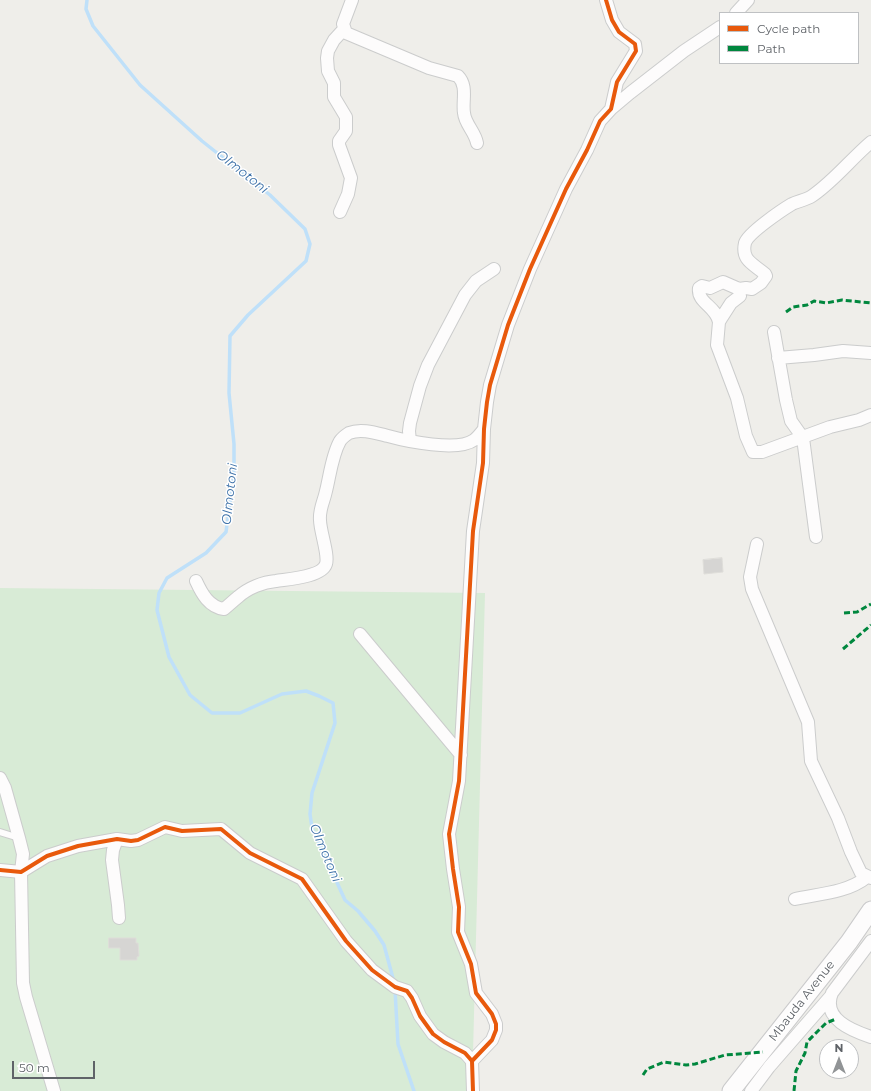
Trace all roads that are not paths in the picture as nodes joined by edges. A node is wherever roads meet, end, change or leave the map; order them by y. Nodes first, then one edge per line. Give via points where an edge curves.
1 (352, 0) edge
2 (606, 0) edge
3 (748, 0) edge
4 (737, 12) edge
5 (719, 28) edge
6 (344, 29) junction
7 (611, 109) junction
8 (477, 142) dead end
9 (871, 142) edge
10 (340, 212) dead end
11 (494, 269) dead end
12 (740, 296) dead end
13 (720, 322) junction
14 (774, 332) dead end
15 (871, 353) edge
16 (778, 358) junction
17 (871, 414) edge
18 (484, 429) junction
19 (803, 438) junction
20 (410, 441) junction
21 (816, 537) dead end
22 (757, 544) dead end
23 (196, 581) dead end
24 (360, 634) dead end
25 (461, 755) junction
26 (1, 784) edge
27 (0, 832) edge
28 (20, 838) junction
29 (118, 839) junction
30 (0, 870) edge
31 (21, 872) junction
32 (869, 877) edge
33 (795, 899) dead end
34 (871, 910) edge
35 (119, 918) dead end
36 (871, 941) edge
37 (830, 997) junction
38 (871, 1037) edge
39 (472, 1061) junction
40 (54, 1091) edge
41 (473, 1091) edge
42 (732, 1091) edge
43 (751, 1091) edge

1 - 6 street via 343,24
2 - 7 street via 618,32 634,44 636,51 617,82
3 - 4 street
5 - 7 street via 684,51
6 - 8 street via 346,33 389,52 458,76 463,83 464,117
6 - 10 street via 334,40 327,58 328,71 334,83 334,97 346,117 346,131 339,145 351,178 348,194
7 - 18 street via 600,121 527,276 508,325 490,386
9 - 13 street via 811,197 791,205 749,236 746,241 747,260 765,274 761,283 752,289 739,289 723,282 710,288 700,288 701,298 716,313
11 - 20 street via 476,281 465,295 428,365 410,423
12 - 13 street via 724,313
13 - 19 street via 718,350 736,393 751,450 755,453 762,452
14 - 16 street
15 - 16 street via 843,351
16 - 19 street via 791,421
17 - 19 street
18 - 20 street via 475,440 466,444 445,445
18 - 25 street via 483,463 473,531
19 - 21 street
20 - 23 street via 366,431 349,434 341,440 320,512 321,533 327,559 326,565 320,571 255,587 238,596 224,609 212,605
22 - 32 street via 750,577 752,590 808,722 811,761 861,873
24 - 25 street
25 - 39 street via 449,834 459,907 458,932 471,964 476,993 492,1014 496,1024 492,1040
26 - 28 street
27 - 28 lane
28 - 31 street via 23,854
29 - 31 street via 78,846 47,856
29 - 35 street via 112,860
29 - 39 street via 138,840 165,827 182,832 221,830 250,853 298,876 346,941 372,970 407,992 433,1034 465,1053
30 - 31 street
31 - 40 street via 23,983
32 - 33 street via 848,887
34 - 42 street, Mbauda Avenue via 849,942
36 - 37 street
37 - 38 street via 830,1005 836,1019
37 - 43 street
39 - 41 street

